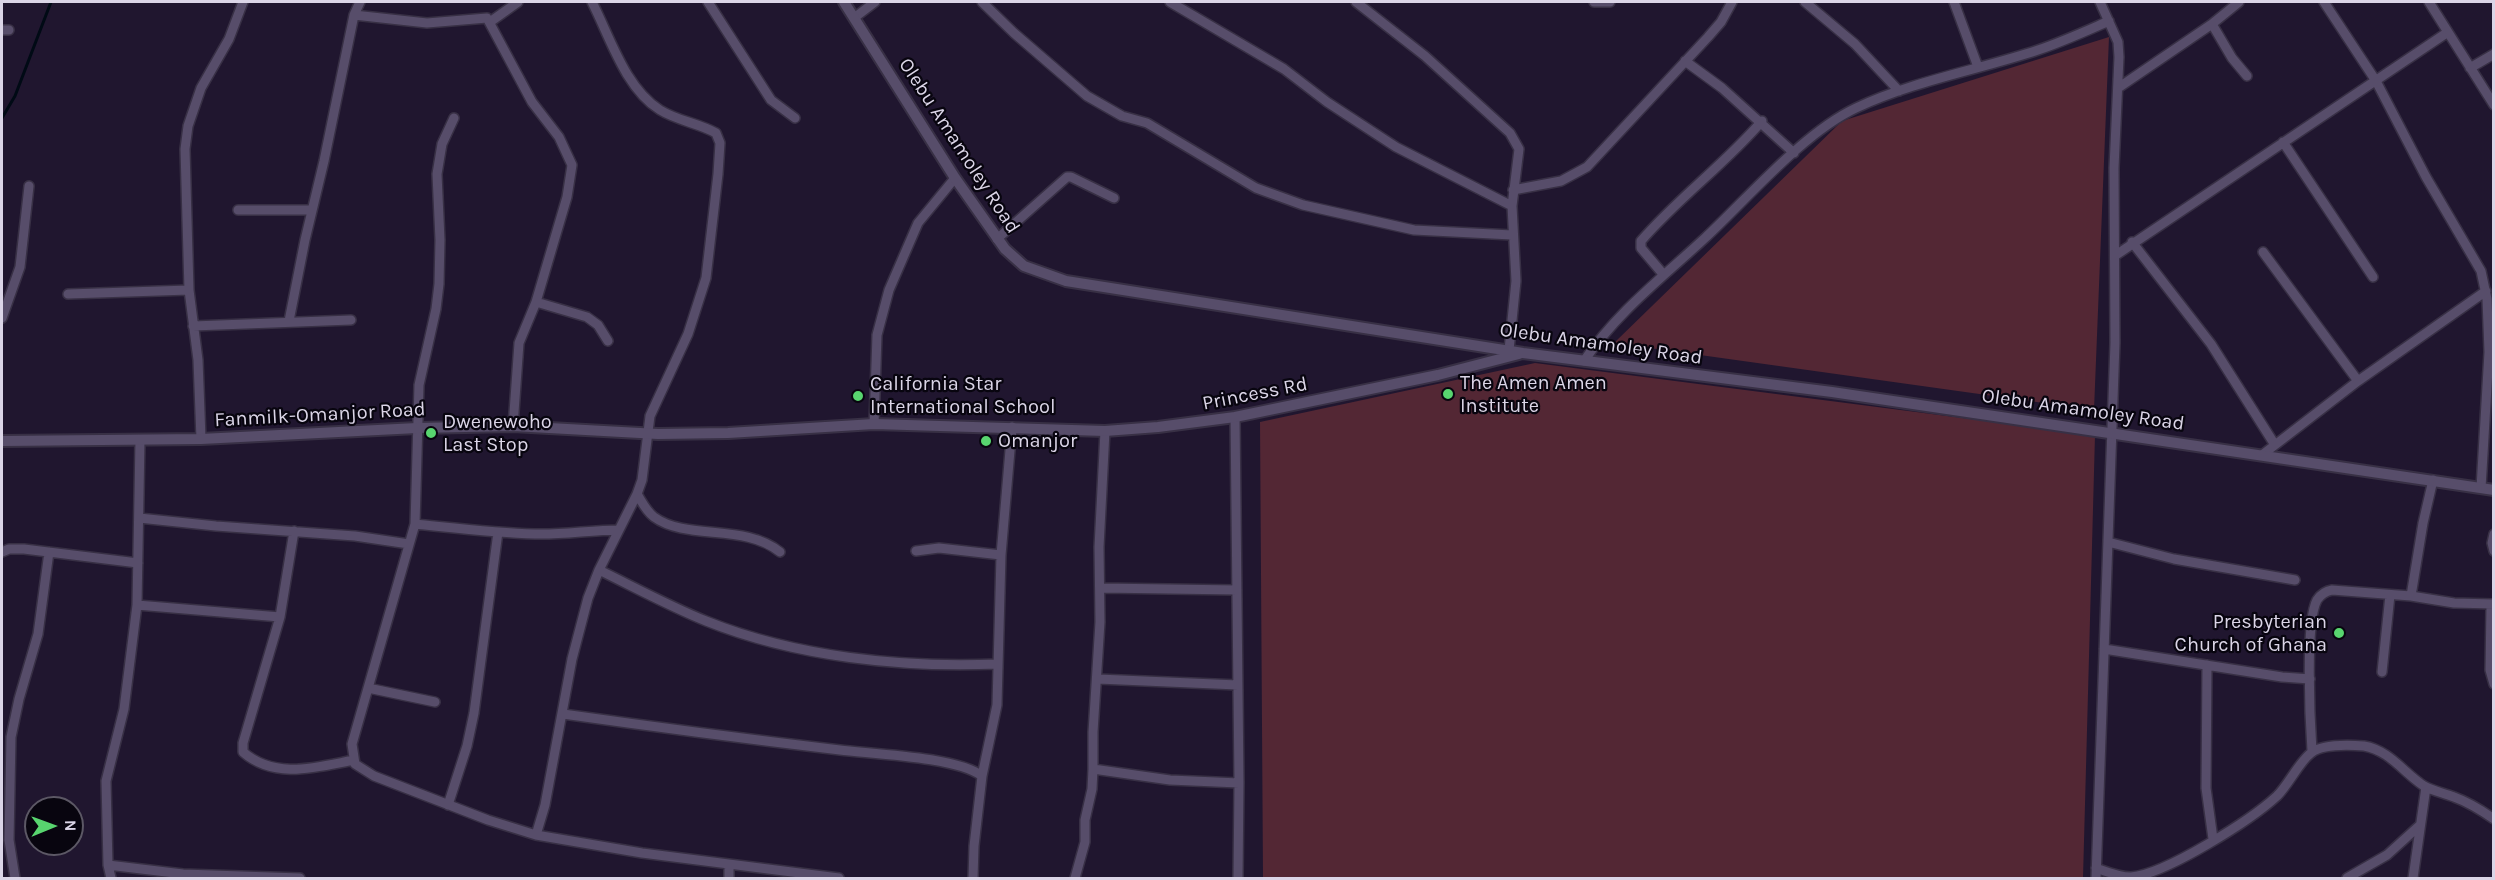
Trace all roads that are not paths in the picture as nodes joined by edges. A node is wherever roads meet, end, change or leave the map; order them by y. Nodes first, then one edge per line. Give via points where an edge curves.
1 (243, 2) edge
2 (360, 2) edge
3 (518, 2) edge
4 (592, 2) edge
5 (708, 2) edge
6 (844, 2) edge
7 (875, 2) edge
8 (982, 2) edge
9 (1170, 2) edge
10 (1356, 2) edge
11 (1594, 2) edge
12 (1610, 2) edge
13 (1732, 2) edge
14 (1805, 2) edge
15 (1954, 2) edge
16 (2100, 2) edge
17 (2240, 2) edge
18 (2324, 2) edge
19 (2429, 2) edge
20 (354, 15) junction
21 (854, 18) junction
22 (2109, 21) junction
23 (490, 22) junction
24 (2212, 24) junction
25 (2448, 32) junction
26 (2493, 54) edge
27 (1685, 61) junction
28 (1978, 68) junction
29 (2470, 68) junction
30 (2247, 76) dead end
31 (2376, 81) junction
32 (2118, 88) junction
33 (1899, 91) junction
34 (2493, 105) edge
35 (454, 118) dead end
36 (795, 118) dead end
37 (1762, 121) junction
38 (2283, 142) junction
39 (1794, 153) junction
40 (955, 178) junction
41 (28, 186) dead end
42 (1513, 190) junction
43 (1114, 198) dead end
44 (1512, 206) junction
45 (238, 210) dead end
46 (312, 210) junction
47 (1512, 235) junction
48 (997, 239) junction
49 (2132, 243) junction
50 (2263, 252) dead end
51 (2116, 255) junction
52 (1663, 274) junction
53 (2373, 277) dead end
54 (189, 290) junction
55 (2486, 291) junction
56 (68, 294) dead end
57 (536, 302) junction
58 (2, 318) edge
59 (351, 320) dead end
60 (289, 321) junction
61 (193, 326) junction
62 (608, 342) dead end
63 (1509, 350) junction
64 (1523, 353) junction
65 (1584, 361) junction
66 (2358, 381) junction
67 (1235, 417) junction
68 (873, 424) junction
69 (513, 426) junction
70 (1012, 427) junction
71 (417, 428) junction
72 (1105, 431) junction
73 (2110, 432) junction
74 (646, 434) junction
75 (201, 439) junction
76 (140, 440) junction
77 (2, 441) edge
78 (2276, 444) junction
79 (2262, 454) junction
80 (2433, 480) junction
81 (2481, 488) junction
82 (2493, 490) edge
83 (637, 494) junction
84 (139, 518) junction
85 (415, 524) junction
86 (619, 530) junction
87 (294, 531) junction
88 (498, 532) junction
89 (2493, 534) edge
90 (2108, 542) junction
91 (409, 544) junction
92 (916, 551) dead end
93 (2493, 551) edge
94 (2, 552) edge
95 (49, 552) junction
96 (780, 552) dead end
97 (1001, 555) junction
98 (138, 563) junction
99 (598, 570) junction
100 (2295, 580) dead end
101 (1101, 588) junction
102 (1237, 590) junction
103 (2390, 595) junction
104 (2411, 596) junction
105 (2492, 604) edge
106 (137, 605) junction
107 (280, 617) junction
108 (2104, 649) junction
109 (998, 664) junction
110 (2207, 664) junction
111 (2382, 672) dead end
112 (1098, 679) junction
113 (2310, 679) junction
114 (2493, 684) edge
115 (1238, 685) junction
116 (368, 688) junction
117 (435, 702) dead end
118 (563, 714) junction
119 (2312, 751) junction
120 (354, 760) junction
121 (1094, 769) junction
122 (982, 776) junction
123 (1239, 783) junction
124 (2426, 787) junction
125 (448, 805) junction
126 (2493, 819) edge
127 (2419, 826) junction
128 (536, 835) junction
129 (2213, 839) junction
130 (5, 840) edge
131 (108, 865) junction
132 (729, 866) junction
133 (2096, 873) edge
134 (15, 879) edge
135 (111, 879) edge
136 (300, 879) edge
137 (729, 879) edge
138 (840, 879) edge
139 (973, 879) edge
140 (1075, 879) edge
141 (1238, 879) edge
142 (2347, 879) edge
143 (2413, 879) edge

1 - 54 street via 229,39 201,88 188,126 185,149
2 - 20 street
3 - 23 street
4 - 74 street via 628,75 647,100 671,116 716,133 720,143 706,278 688,334 656,402
5 - 36 street via 771,100
6 - 21 street, Olebu Amamoley Road
7 - 21 street
8 - 47 street via 1087,96 1122,116 1154,127 1256,188 1303,205 1414,231
9 - 44 street via 1284,69 1396,147
10 - 42 street via 1425,56 1510,133 1519,149
11 - 12 street
13 - 27 street via 1722,22
14 - 33 street via 1855,44
15 - 28 street
16 - 22 street
17 - 24 street
18 - 31 street
19 - 25 street
20 - 23 street via 428,23 482,17
20 - 46 street
21 - 40 street, Olebu Amamoley Road
22 - 28 street
22 - 32 street via 2118,42
23 - 57 street via 532,102 559,137 572,165 567,197
24 - 30 street
24 - 32 street
25 - 29 street
25 - 31 street
26 - 29 street
27 - 37 street
27 - 42 street via 1587,167 1561,181
28 - 33 street
29 - 34 street
31 - 38 street
31 - 55 street via 2481,271
32 - 51 street via 2114,168
33 - 39 street via 1839,118
35 - 71 street via 442,144 437,174 440,284 419,385
37 - 39 street
37 - 52 street via 1736,152 1641,241 1641,248
38 - 49 street
38 - 53 street
39 - 52 street
40 - 48 street, Olebu Amamoley Road
40 - 68 street via 918,223 889,290 877,334
41 - 58 street via 20,267
42 - 44 street
43 - 48 street via 1067,177
44 - 47 street
45 - 46 street
46 - 60 street
47 - 63 street via 1516,281
48 - 63 street, Olebu Amamoley Road via 1024,266 1066,281
49 - 51 street
49 - 78 street via 2211,344
50 - 66 street
51 - 73 street
52 - 65 street via 1603,333
54 - 56 street
54 - 61 street
55 - 66 street
55 - 81 street via 2488,352
57 - 62 street via 587,317 598,325
57 - 69 street via 517,353
59 - 60 street
60 - 61 street
61 - 75 street
63 - 64 street, Olebu Amamoley Road
64 - 65 street, Olebu Amamoley Road
64 - 67 street, Princess Rd via 1438,375
65 - 73 street, Olebu Amamoley Road
66 - 78 street
67 - 72 street, Princess Rd
67 - 102 street
68 - 70 street, Princess Rd
68 - 74 street, Fanmilk-Omanjor Road via 728,434
69 - 71 street, Fanmilk-Omanjor Road
69 - 74 street, Fanmilk-Omanjor Road
70 - 72 street, Princess Rd
70 - 97 street
71 - 75 street, Fanmilk-Omanjor Road
71 - 85 street
72 - 101 street
73 - 79 street, Olebu Amamoley Road
73 - 90 street
74 - 83 street
75 - 76 street, Fanmilk-Omanjor Road
76 - 77 street, Fanmilk-Omanjor Road
76 - 84 street
78 - 79 street
79 - 80 street, Olebu Amamoley Road
80 - 81 street, Olebu Amamoley Road
80 - 104 street
81 - 82 street, Olebu Amamoley Road
83 - 86 street
83 - 96 street via 653,516 670,525 745,536 769,543
84 - 87 street
84 - 98 street
85 - 88 street
85 - 91 street
86 - 88 street
86 - 99 street
87 - 91 street
87 - 107 street
88 - 125 street via 474,713
89 - 93 street
90 - 100 street via 2174,559
90 - 108 street
91 - 116 street
92 - 97 street via 939,548
94 - 95 street
95 - 98 street
95 - 130 street via 38,634 14,720
97 - 109 street
98 - 106 street
99 - 109 street via 705,621 815,652 935,665
99 - 118 street via 572,659
101 - 102 street
101 - 112 street
102 - 115 street
103 - 104 street
103 - 111 street
103 - 113 street via 2324,592 2312,620
104 - 105 street
105 - 114 street
106 - 107 street
106 - 131 street via 124,710 105,780
107 - 120 street via 243,752 250,758 292,771
108 - 110 street
108 - 133 street
109 - 122 street via 997,705
110 - 113 street
110 - 129 street via 2206,788
112 - 115 street
112 - 121 street
113 - 119 street
115 - 123 street
116 - 117 street
116 - 120 street via 352,744
118 - 122 street via 906,757 968,767
118 - 128 street
119 - 124 street via 2349,745 2366,747 2383,753
119 - 129 street via 2277,795
120 - 125 street via 359,768 374,776
121 - 123 street via 1170,780
121 - 140 street via 1085,842
122 - 139 street
123 - 141 street
124 - 126 street via 2463,800
124 - 127 street
125 - 128 street
127 - 142 street via 2387,855
127 - 143 street
128 - 132 street
129 - 133 street via 2151,873
130 - 134 street
131 - 135 street
131 - 136 street via 183,874
132 - 137 street
132 - 138 street

